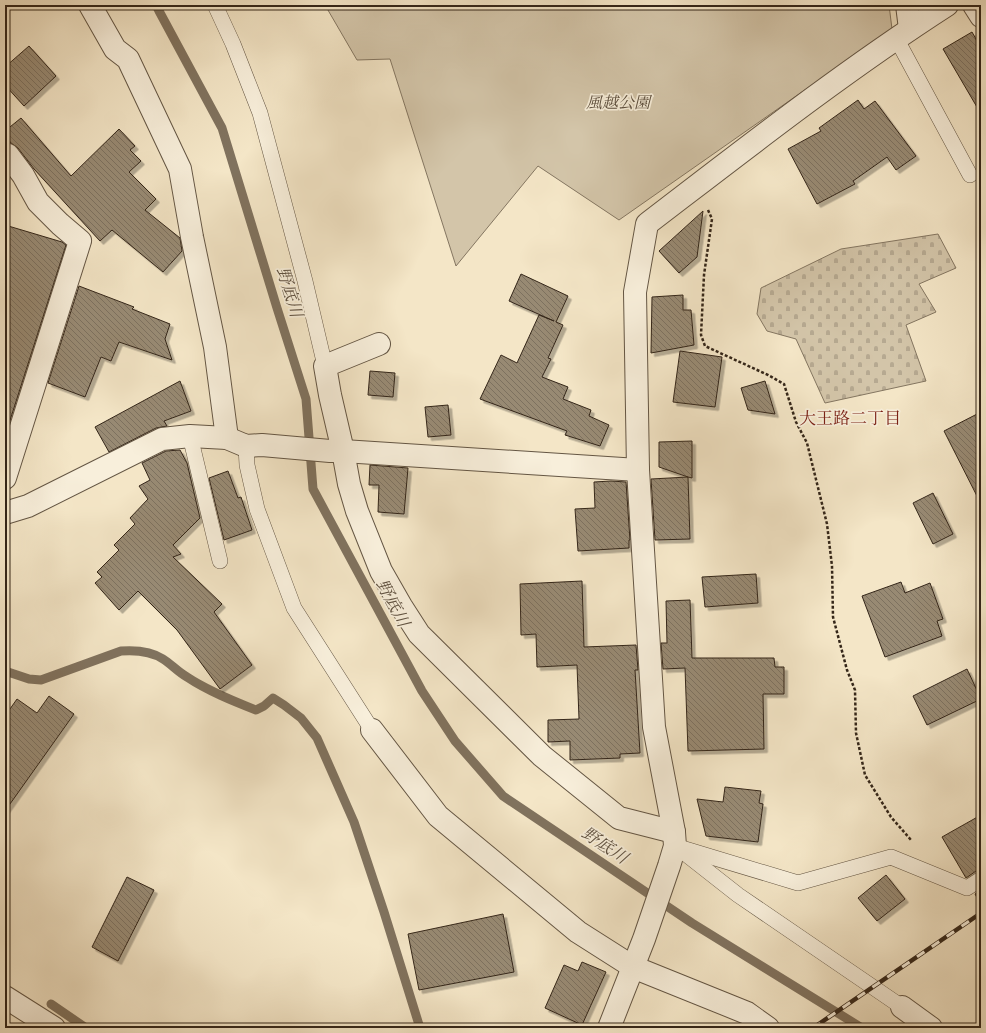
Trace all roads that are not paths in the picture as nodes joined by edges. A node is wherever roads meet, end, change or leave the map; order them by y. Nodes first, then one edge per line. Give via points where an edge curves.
1 (90, 5) edge
2 (216, 5) edge
3 (907, 5) edge
4 (947, 5) edge
5 (974, 5) edge
6 (981, 16) edge
7 (903, 34) junction
8 (5, 154) edge
9 (970, 175) dead end
10 (379, 344) dead end
11 (325, 366) junction
12 (190, 436) junction
13 (245, 443) junction
14 (337, 451) junction
15 (638, 470) junction
16 (5, 478) edge
17 (5, 513) edge
18 (220, 561) dead end
19 (372, 730) joint
20 (674, 839) junction
21 (981, 879) edge
22 (633, 967) junction
23 (6, 1000) edge
24 (902, 1007) joint
25 (54, 1028) edge
26 (609, 1028) edge
27 (768, 1028) edge
28 (931, 1028) edge

1 - 13 street via 115,49 128,59 180,169 215,346
2 - 11 lane via 260,113
3 - 7 street
4 - 7 street
5 - 6 street
7 - 9 lane
7 - 15 street via 770,129 647,224 635,292
8 - 16 street via 23,175 38,202 80,241
10 - 11 street
11 - 14 street
12 - 13 street
12 - 17 street via 162,439 28,506
12 - 18 lane
13 - 14 street
13 - 19 lane via 257,509 294,608
14 - 15 street
14 - 20 street via 381,571 419,634 542,756 619,818
15 - 20 street via 654,727
19 - 22 street via 438,816 578,932
20 - 21 lane via 798,883 891,857 967,888
20 - 22 street via 669,866
20 - 24 lane via 738,895
22 - 26 street
22 - 27 street via 747,1013
23 - 25 street
24 - 28 street

